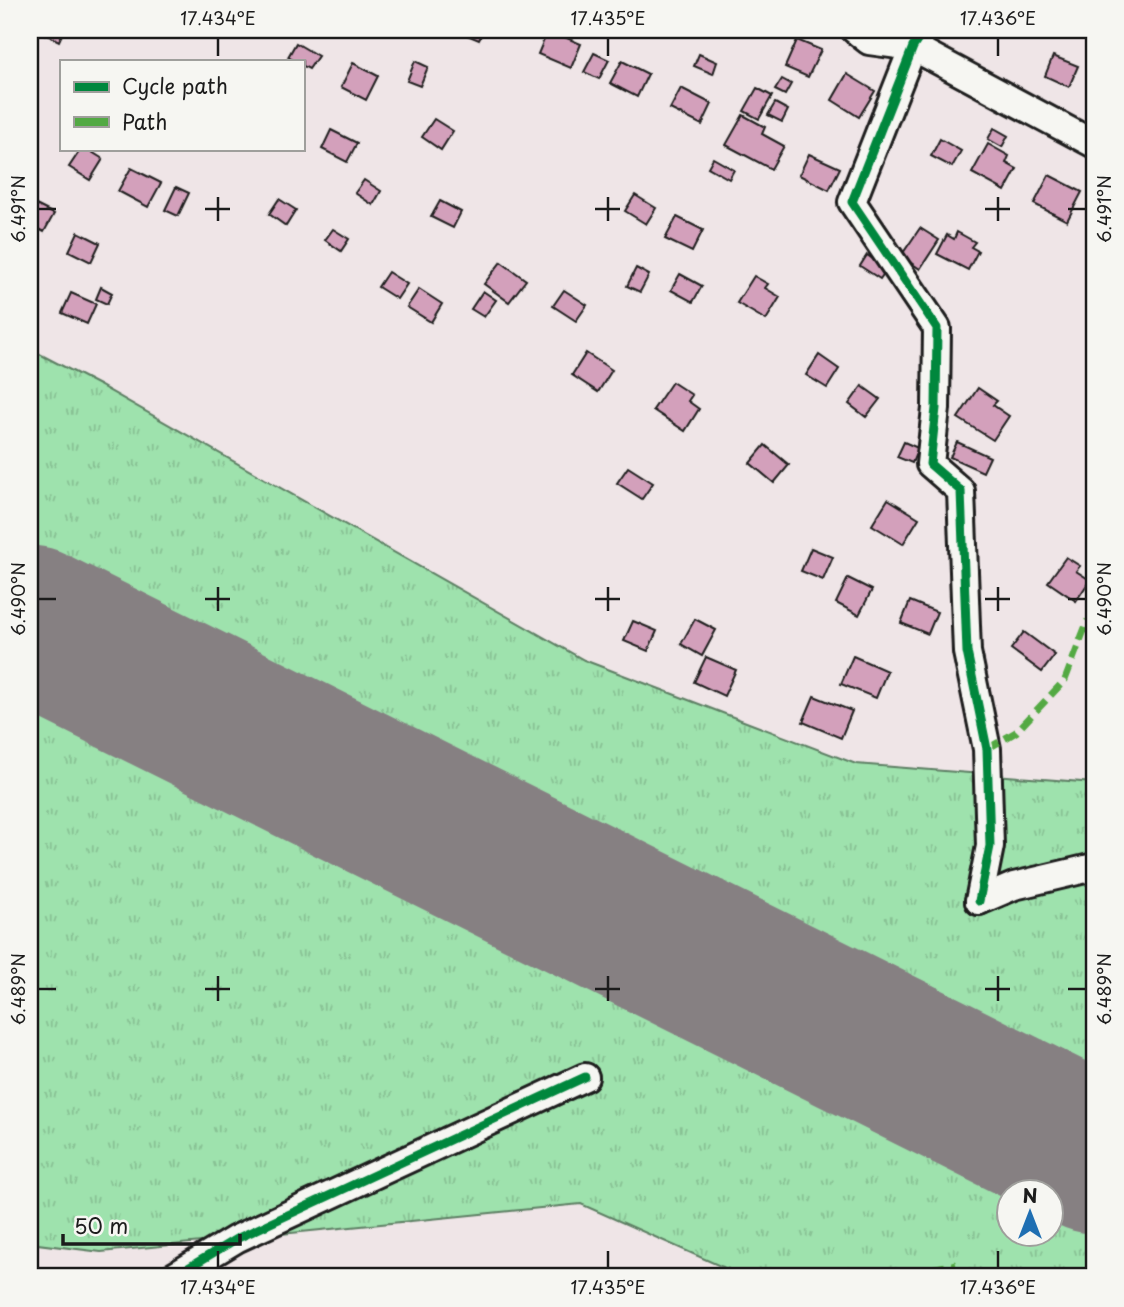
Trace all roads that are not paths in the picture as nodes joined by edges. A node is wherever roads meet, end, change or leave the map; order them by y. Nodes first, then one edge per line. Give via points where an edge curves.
1 (855, 30) edge
2 (919, 39) edge
3 (1094, 144) edge
4 (1094, 867) edge
5 (586, 1077) dead end
6 (173, 1277) edge

1 - 2 street via 869,41
2 - 3 street
2 - 4 street via 852,202 937,328 930,464 961,491 967,652 987,748 990,846 979,901 1014,886
5 - 6 street via 236,1239

